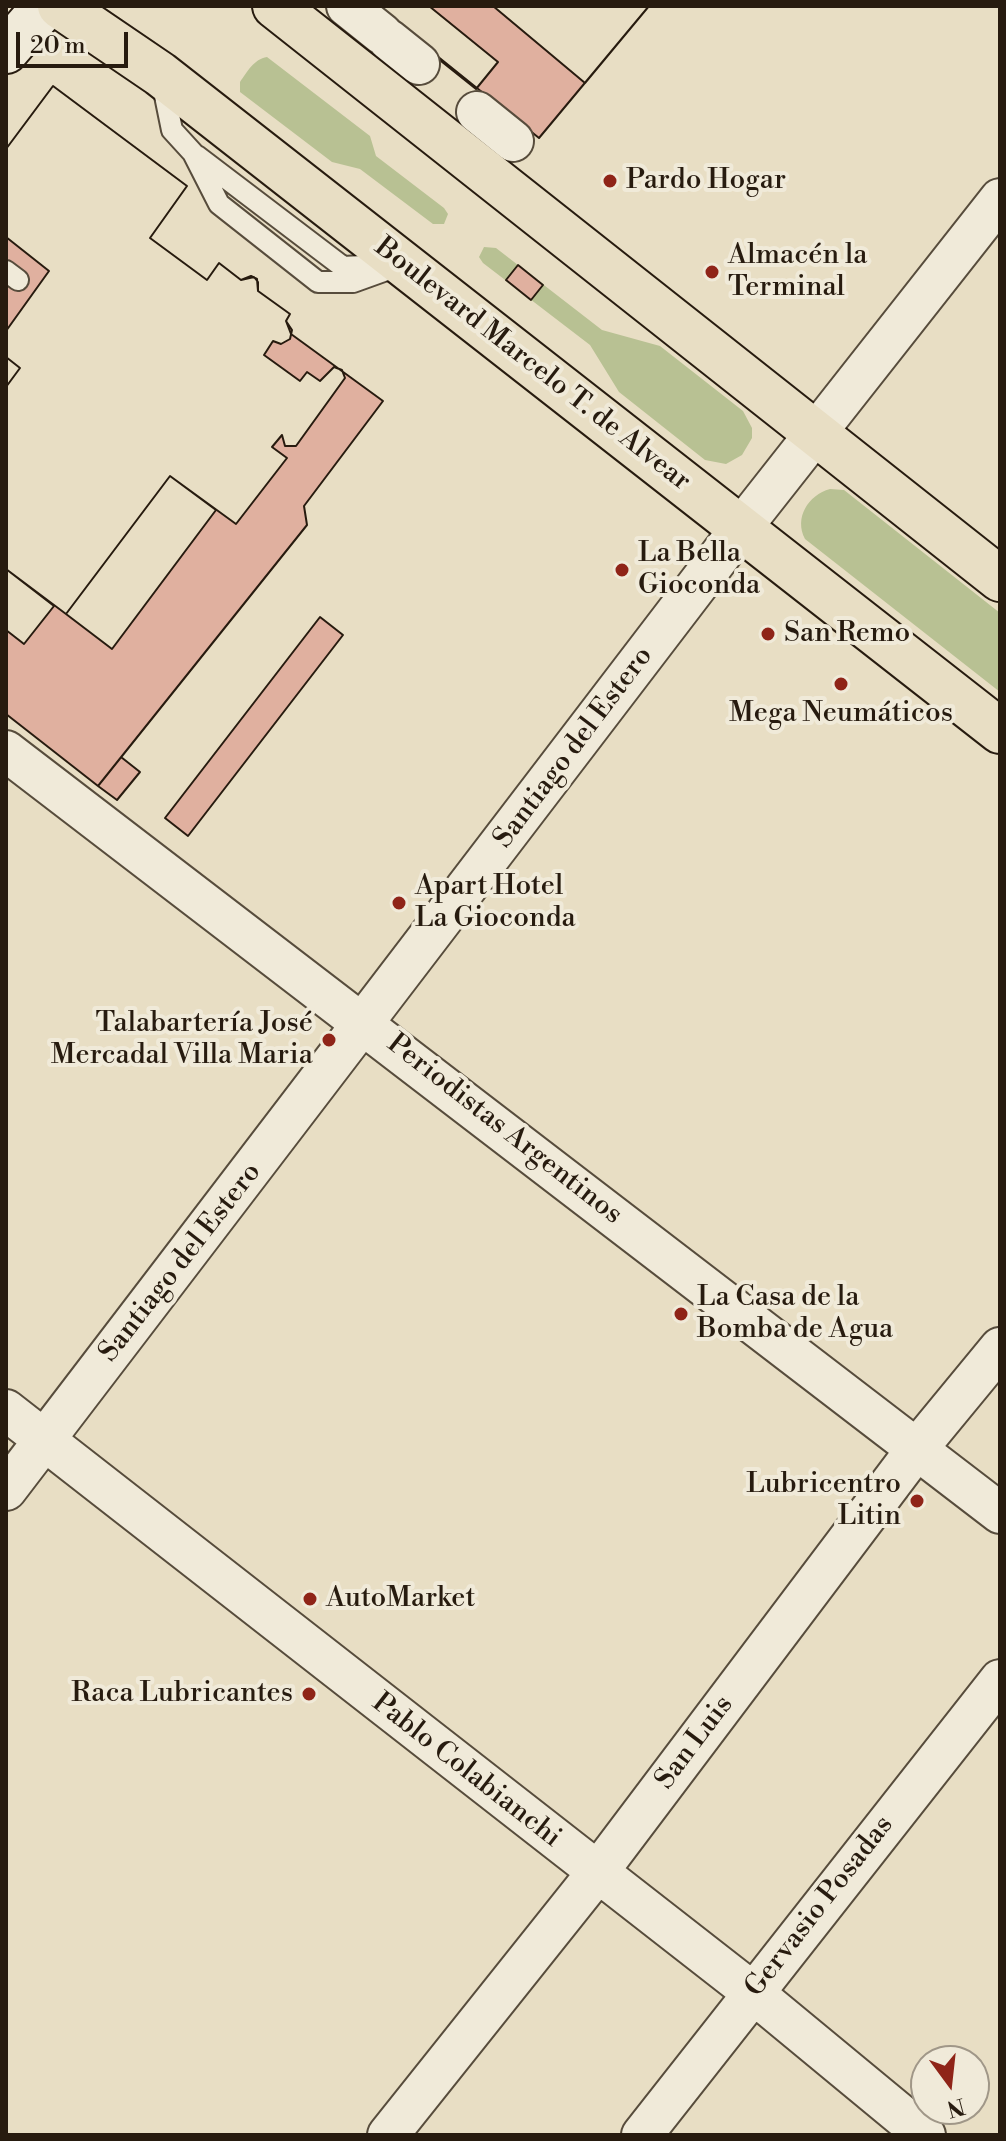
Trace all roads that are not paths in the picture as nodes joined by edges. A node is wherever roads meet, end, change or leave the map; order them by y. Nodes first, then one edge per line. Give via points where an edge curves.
1 (45, 6) edge
2 (60, 6) edge
3 (275, 6) edge
4 (347, 6) edge
5 (397, 46) dead end
6 (6, 51) edge
7 (160, 74) junction
8 (477, 112) dead end
9 (513, 141) dead end
10 (247, 142) junction
11 (193, 153) junction
12 (253, 198) junction
13 (1000, 199) edge
14 (403, 264) junction
15 (816, 433) junction
16 (741, 528) junction
17 (1000, 579) edge
18 (1000, 731) edge
19 (6, 751) edge
20 (365, 1023) junction
21 (1000, 1348) edge
22 (6, 1410) edge
23 (44, 1441) junction
24 (916, 1450) junction
25 (6, 1490) edge
26 (1000, 1513) edge
27 (1000, 1680) edge
28 (597, 1873) junction
29 (752, 1992) junction
30 (388, 2135) edge
31 (642, 2135) edge
32 (925, 2135) edge

1 - 6 main road
2 - 7 main road, Boulevard Marcelo T. de Alvear
3 - 15 main road
4 - 5 street
7 - 10 main road, Boulevard Marcelo T. de Alvear
7 - 11 lane via 172,130
8 - 9 street
10 - 12 lane
10 - 14 main road, Boulevard Marcelo T. de Alvear
11 - 12 lane
11 - 14 lane via 219,204 318,282 353,282
12 - 14 lane via 343,267
13 - 15 street, Santiago del Estero
14 - 16 main road, Boulevard Marcelo T. de Alvear
15 - 16 street, Santiago del Estero
15 - 17 main road
16 - 18 main road, Boulevard Marcelo T. de Alvear
16 - 20 street, Santiago del Estero
19 - 20 street, Periodistas Argentinos
20 - 23 street, Santiago del Estero
20 - 24 street, Periodistas Argentinos
21 - 24 street, San Luis
22 - 23 street, Pablo Colabianchi
23 - 25 street, Santiago del Estero
23 - 28 street, Pablo Colabianchi
24 - 26 street, Periodistas Argentinos
24 - 28 street, San Luis
27 - 29 street, Gervasio Posadas
28 - 29 street, Pablo Colabianchi
28 - 30 street, San Luis
29 - 31 street, Gervasio Posadas
29 - 32 street, Pablo Colabianchi

